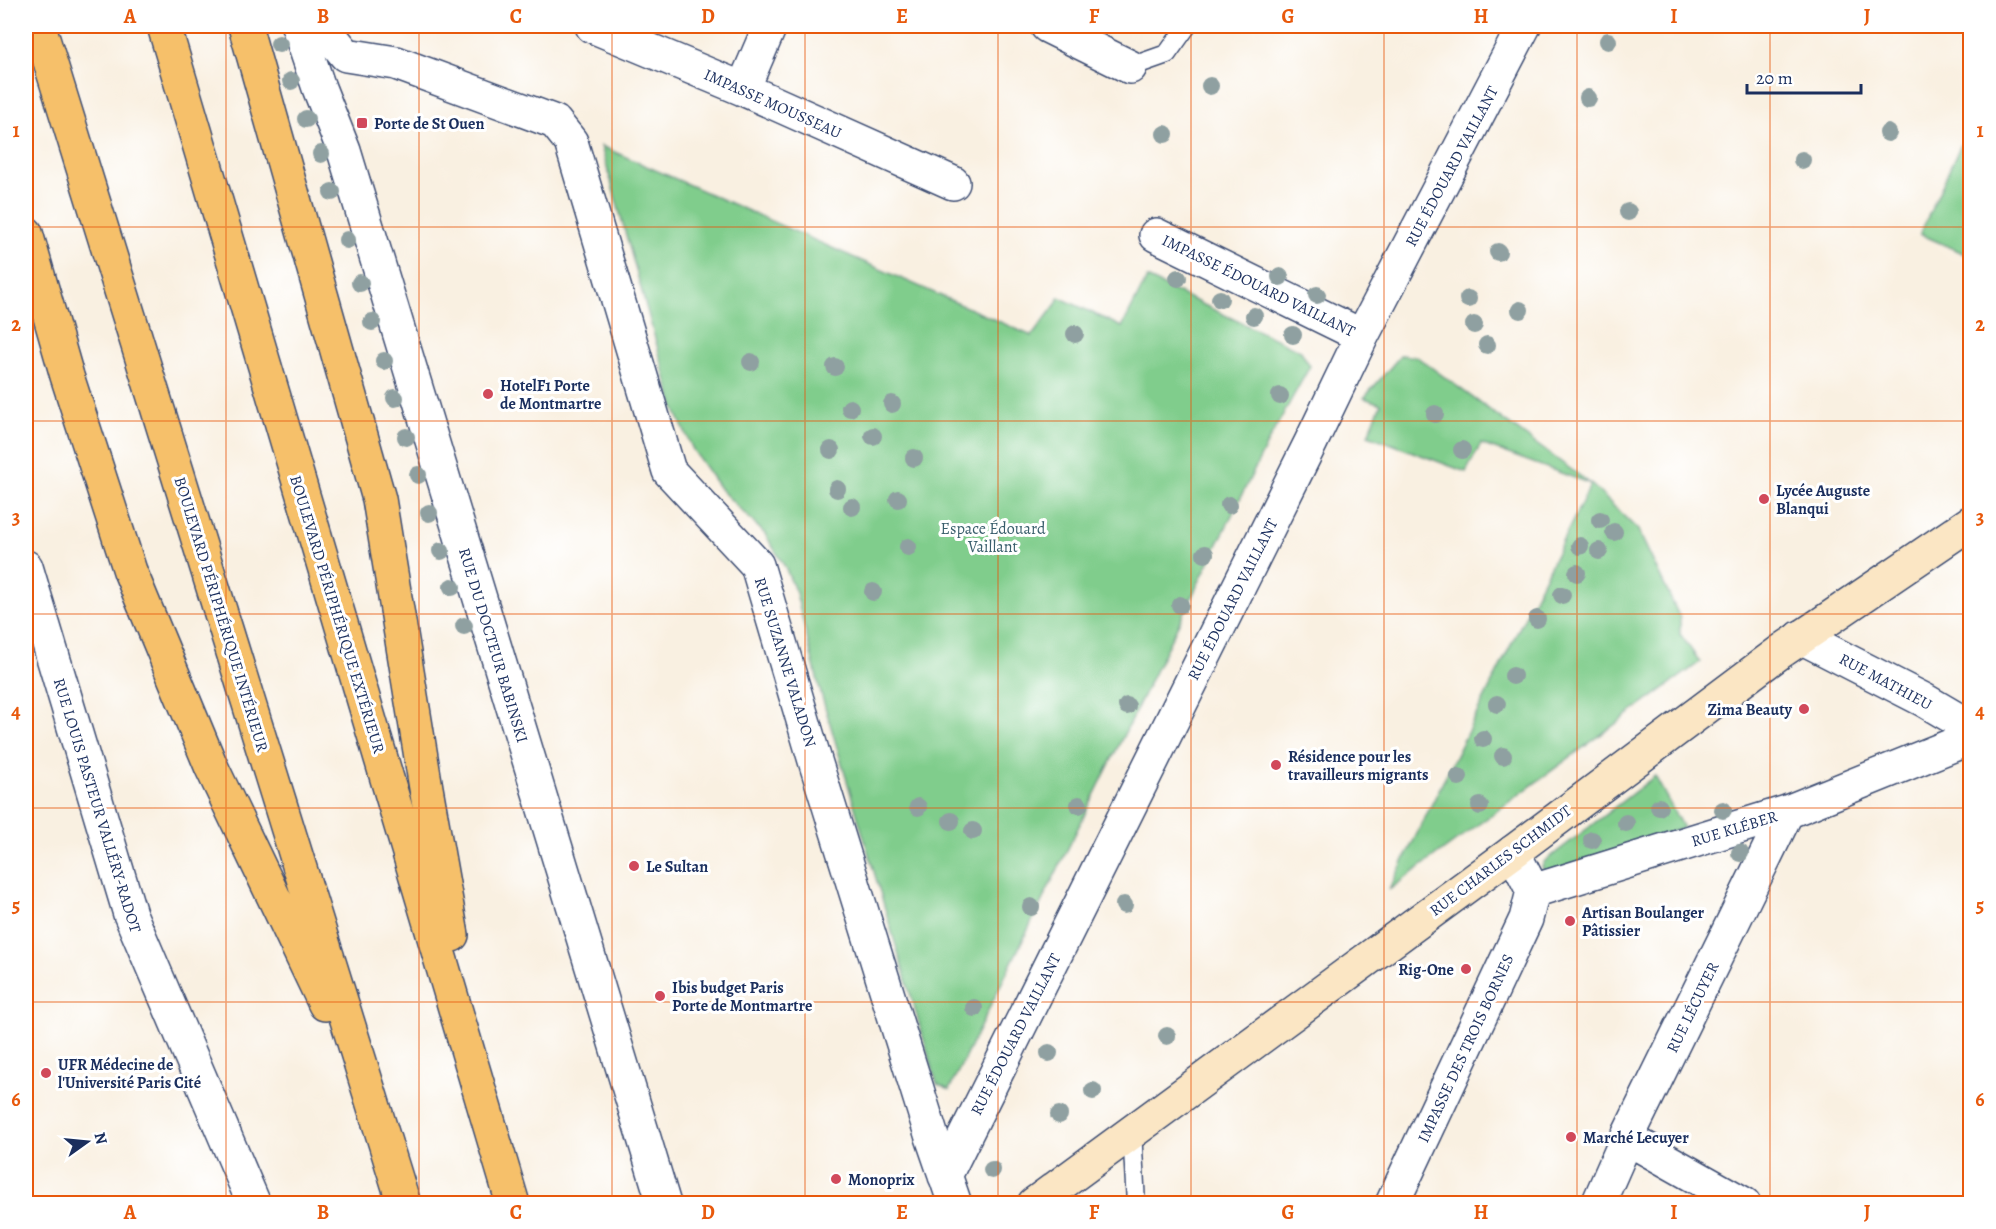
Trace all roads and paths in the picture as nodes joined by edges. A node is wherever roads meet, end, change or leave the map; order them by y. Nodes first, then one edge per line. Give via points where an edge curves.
1 (39, 26) edge
2 (164, 26) edge
3 (245, 26) edge
4 (298, 26) edge
5 (324, 26) edge
6 (592, 26) edge
7 (771, 26) edge
8 (1047, 26) edge
9 (1187, 26) edge
10 (1524, 26) edge
11 (346, 55) junction
12 (1130, 67) joint
13 (320, 88) junction
14 (743, 89) junction
15 (953, 183) dead end
16 (26, 233) edge
17 (1156, 235) dead end
18 (1362, 336) junction
19 (1971, 523) edge
20 (26, 567) edge
21 (1801, 637) junction
22 (1971, 727) edge
23 (1971, 738) edge
24 (1787, 812) junction
25 (1513, 852) junction
26 (1533, 891) junction
27 (481, 1096) junction
28 (374, 1106) junction
29 (1132, 1130) junction
30 (1627, 1138) junction
31 (950, 1190) edge
32 (254, 1203) edge
33 (404, 1203) edge
34 (513, 1203) edge
35 (664, 1203) edge
36 (1034, 1203) edge
37 (1136, 1203) edge
38 (1392, 1203) edge
39 (1598, 1203) edge
40 (1744, 1203) edge

1 - 28 highway, BOULEVARD PÉRIPHÉRIQUE INTÉRIEUR
2 - 27 highway, BOULEVARD PÉRIPHÉRIQUE EXTÉRIEUR
3 - 27 highway via 380,499
4 - 13 street, RUE DU DOCTEUR BABINSKI
5 - 11 street
6 - 14 street, IMPASSE MOUSSEAU
7 - 14 street
8 - 12 street
9 - 12 lane via 1167,54
10 - 18 street, RUE ÉDOUARD VAILLANT
11 - 13 street
11 - 31 street, RUE SUZANNE VALADON via 396,63 555,122 571,142 669,471 757,565
13 - 35 street, RUE DU DOCTEUR BABINSKI via 344,151
14 - 15 street, IMPASSE MOUSSEAU
16 - 28 highway via 130,571 211,766
17 - 18 street, IMPASSE ÉDOUARD VAILLANT
18 - 31 street, RUE ÉDOUARD VAILLANT
19 - 21 street, RUE CHARLES SCHMIDT
20 - 32 street, RUE LOUIS PASTEUR VALLÉRY-RADOT via 130,914
21 - 22 street, RUE MATHIEU
21 - 25 street, RUE CHARLES SCHMIDT
23 - 24 street, RUE KLÉBER
24 - 26 street, RUE KLÉBER
24 - 30 street, RUE LÉCUYER
25 - 26 street
25 - 29 street, RUE CHARLES SCHMIDT
26 - 38 street, IMPASSE DES TROIS BORNES via 1526,919
27 - 34 highway, BOULEVARD PÉRIPHÉRIQUE EXTÉRIEUR
28 - 33 highway, BOULEVARD PÉRIPHÉRIQUE INTÉRIEUR
29 - 36 street, RUE CHARLES SCHMIDT
29 - 37 lane
30 - 39 street, RUE LÉCUYER
30 - 40 street

